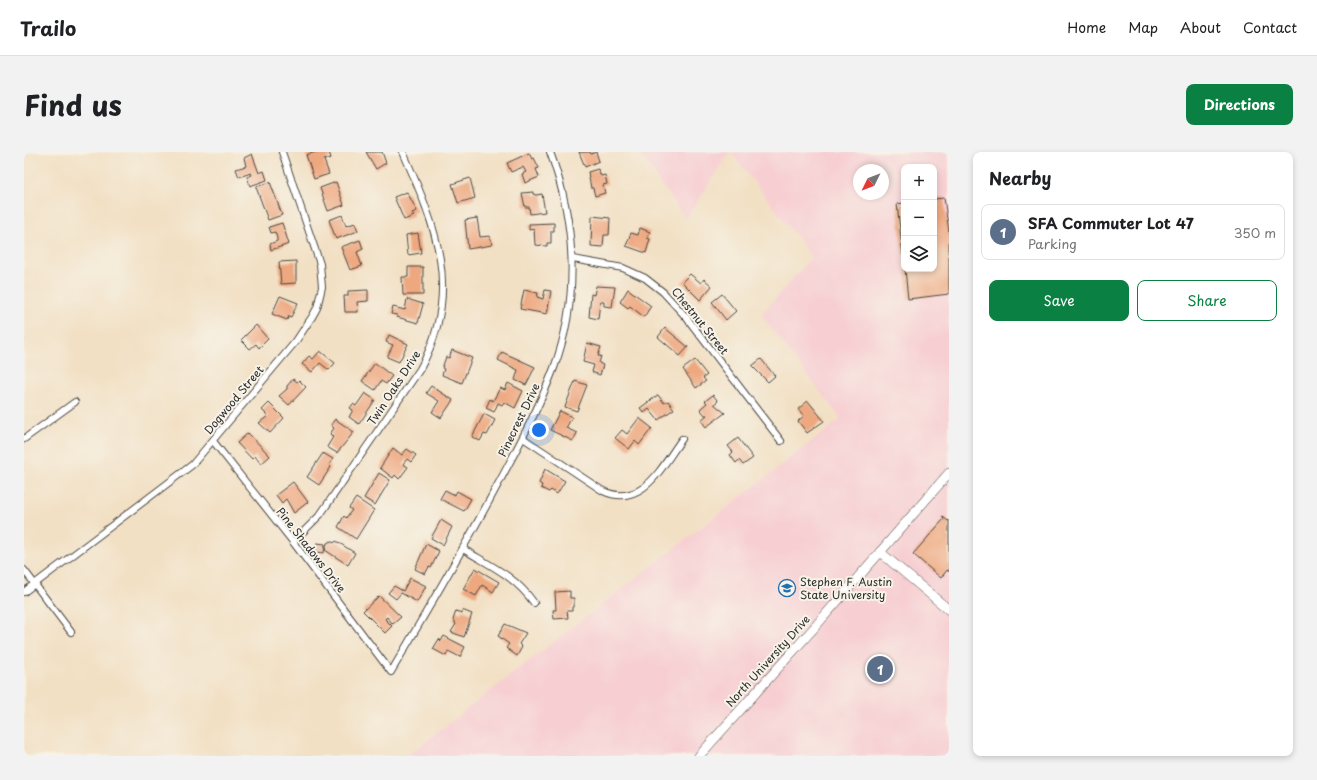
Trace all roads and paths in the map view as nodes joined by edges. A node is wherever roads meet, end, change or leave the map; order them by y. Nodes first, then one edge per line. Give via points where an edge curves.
1 (282, 152) edge
2 (403, 152) edge
3 (550, 152) edge
4 (573, 259) junction
5 (74, 402) dead end
6 (523, 438) junction
7 (682, 439) dead end
8 (24, 440) edge
9 (213, 441) junction
10 (781, 441) dead end
11 (949, 473) edge
12 (292, 542) junction
13 (463, 549) junction
14 (880, 552) junction
15 (24, 570) edge
16 (35, 584) junction
17 (24, 592) edge
18 (534, 603) dead end
19 (949, 610) edge
20 (71, 632) dead end
21 (391, 672) joint
22 (699, 756) edge

1 - 9 street, Dogwood Street via 316,247 322,277 321,297 306,328
2 - 12 street, Twin Oaks Drive via 426,204 436,236 442,283 439,323 420,369 320,515
3 - 4 street, Pinecrest Drive via 565,204
4 - 6 street, Pinecrest Drive via 570,299 561,347
4 - 10 street, Chestnut Street via 623,268 644,278 663,292 686,317
5 - 8 street
6 - 7 street via 603,491 617,496 631,495 644,488
6 - 13 street, Pinecrest Drive
9 - 12 street, Pine Shadows Drive
9 - 16 street, Dogwood Street via 185,471
11 - 14 main road, North University Drive
12 - 21 street, Pine Shadows Drive
13 - 18 street via 510,576
13 - 21 street, Pinecrest Drive
14 - 19 main road
14 - 22 main road, North University Drive
15 - 16 street
16 - 17 street, Dogwood Street
16 - 20 street

